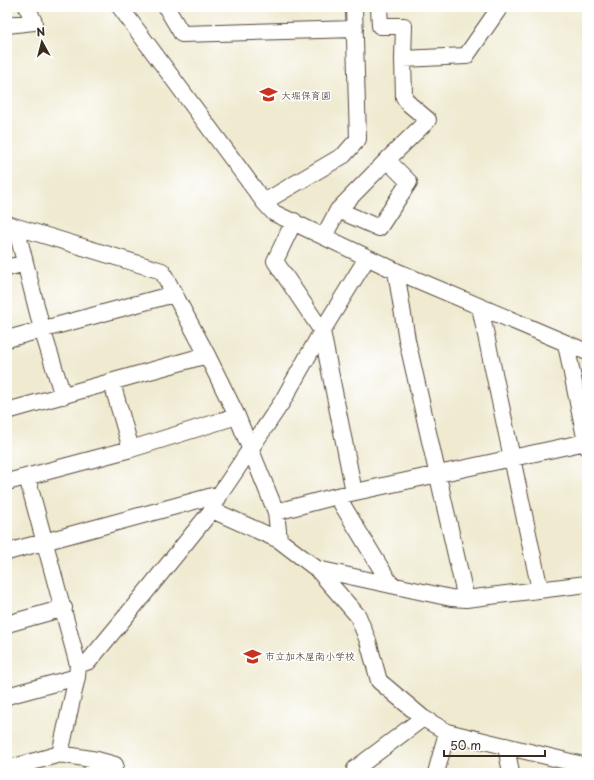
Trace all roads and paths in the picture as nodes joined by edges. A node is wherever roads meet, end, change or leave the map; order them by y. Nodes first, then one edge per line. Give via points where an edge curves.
1 (27, 7) edge
2 (120, 7) edge
3 (166, 7) edge
4 (354, 7) edge
5 (379, 7) edge
6 (500, 7) edge
7 (7, 25) edge
8 (355, 29) junction
9 (403, 59) junction
10 (387, 160) junction
11 (264, 202) junction
12 (338, 210) junction
13 (294, 221) junction
14 (12, 225) edge
15 (324, 236) junction
16 (367, 258) junction
17 (26, 263) junction
18 (7, 268) edge
19 (396, 272) junction
20 (174, 294) junction
21 (480, 307) junction
22 (42, 329) junction
23 (322, 331) junction
24 (7, 339) edge
25 (566, 344) junction
26 (587, 352) edge
27 (207, 355) junction
28 (112, 383) junction
29 (63, 396) junction
30 (7, 411) edge
31 (237, 416) junction
32 (586, 445) edge
33 (131, 449) junction
34 (251, 449) junction
35 (513, 458) junction
36 (438, 473) junction
37 (27, 477) junction
38 (7, 482) edge
39 (354, 492) junction
40 (220, 494) junction
41 (337, 496) junction
42 (212, 510) junction
43 (276, 512) junction
44 (279, 540) junction
45 (44, 542) junction
46 (7, 552) edge
47 (317, 569) junction
48 (587, 584) edge
49 (391, 585) junction
50 (540, 590) junction
51 (466, 599) junction
52 (64, 608) junction
53 (7, 624) edge
54 (78, 671) junction
55 (7, 696) edge
56 (423, 718) junction
57 (447, 732) junction
58 (506, 746) junction
59 (60, 754) junction
60 (115, 765) dead end
61 (587, 766) edge
62 (94, 767) edge
63 (7, 769) edge
64 (355, 773) edge
65 (436, 773) edge
66 (511, 773) edge

1 - 7 street via 34,22
2 - 11 street
3 - 8 street via 182,34
4 - 8 street
5 - 9 street via 380,26 404,26
6 - 9 street via 466,56
8 - 11 street via 358,139 344,155
9 - 10 street via 404,97 428,120
10 - 12 street
10 - 12 street via 409,182 378,228
11 - 13 street via 274,213
12 - 15 street
13 - 15 street
13 - 23 street via 275,261
14 - 17 street
14 - 20 street via 162,271
15 - 16 street
16 - 19 street
16 - 23 street
17 - 18 street
17 - 22 street
19 - 21 street
19 - 36 street via 407,340
20 - 22 street
20 - 27 street
21 - 25 street
21 - 35 street
22 - 24 street
22 - 29 street
23 - 34 street via 282,402
23 - 39 street
25 - 26 street
25 - 32 street
27 - 28 street
27 - 31 street
28 - 29 street
28 - 33 street
29 - 30 street
31 - 33 street
31 - 34 street
32 - 35 street
33 - 37 street
34 - 40 street
34 - 43 street
35 - 36 street
35 - 50 street
36 - 39 street
36 - 51 street
37 - 38 street
37 - 45 street
39 - 41 street
40 - 42 street
40 - 45 street
41 - 43 street
41 - 49 street
42 - 44 street
42 - 54 street
43 - 44 street
44 - 47 street
45 - 46 street
45 - 52 street
47 - 49 street
47 - 56 street via 358,616 379,681
48 - 50 street
49 - 51 street
50 - 51 street
52 - 53 street
52 - 54 street
54 - 55 street
54 - 59 street
56 - 57 street
56 - 64 street via 355,769
57 - 58 street
57 - 65 street
58 - 61 street
58 - 66 street
59 - 62 street
59 - 63 street
60 - 62 street

